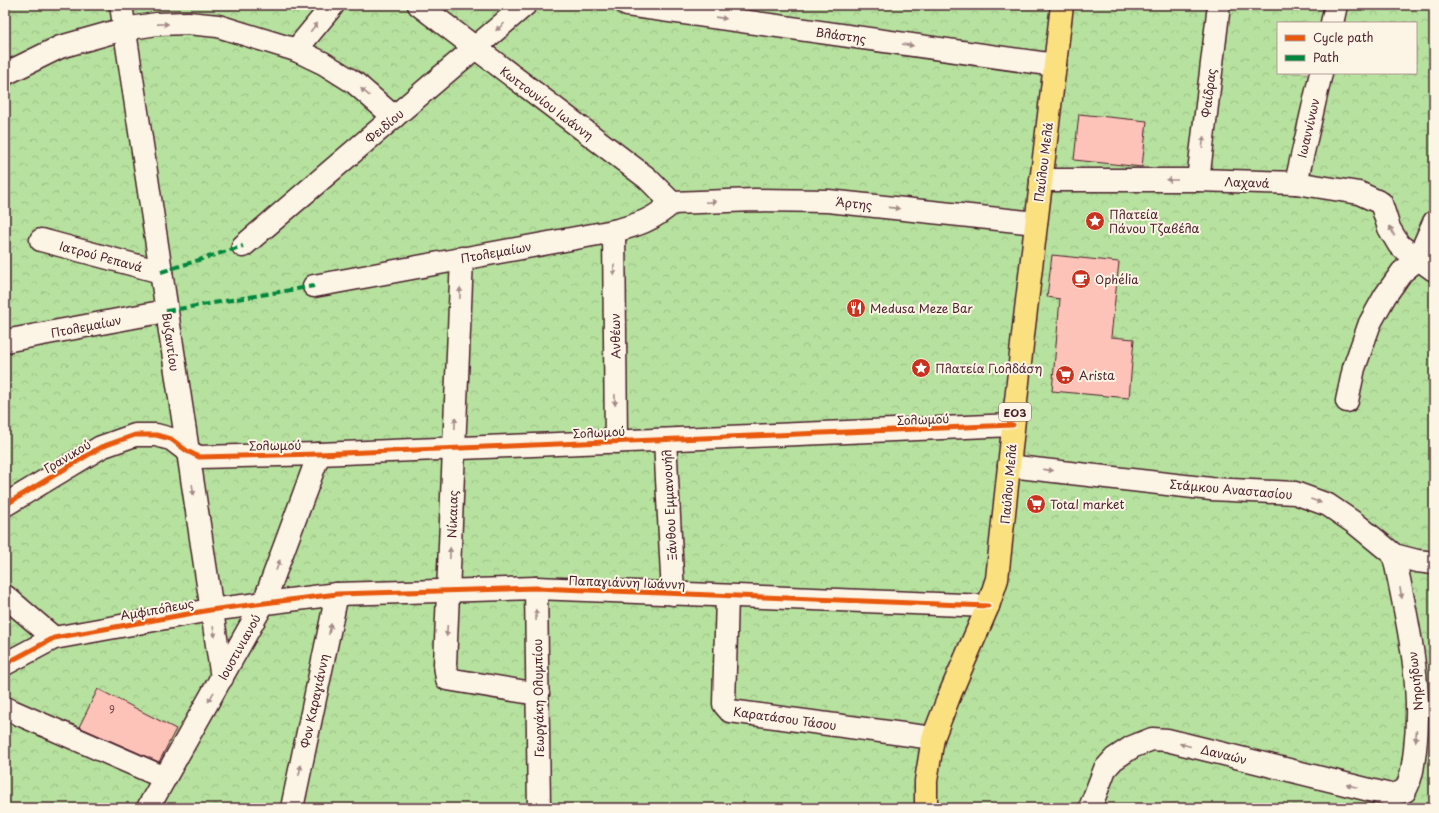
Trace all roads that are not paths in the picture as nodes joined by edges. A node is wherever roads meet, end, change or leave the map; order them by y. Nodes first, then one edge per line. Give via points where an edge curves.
1 (121, 5) edge
2 (333, 5) edge
3 (419, 5) edge
4 (525, 5) edge
5 (627, 5) edge
6 (1062, 5) edge
7 (1219, 5) edge
8 (1336, 5) edge
9 (1332, 22) edge
10 (124, 29) junction
11 (475, 48) junction
12 (296, 50) junction
13 (1055, 65) junction
14 (5, 74) edge
15 (1321, 74) edge
16 (394, 117) junction
17 (1041, 180) junction
18 (1198, 180) junction
19 (1296, 183) junction
20 (672, 203) junction
21 (1434, 222) edge
22 (1036, 223) junction
23 (614, 231) junction
24 (41, 240) dead end
25 (243, 246) dead end
26 (462, 258) junction
27 (1426, 264) edge
28 (161, 272) junction
29 (314, 286) dead end
30 (166, 310) junction
31 (5, 341) edge
32 (1347, 401) dead end
33 (1013, 425) junction
34 (666, 440) junction
35 (616, 442) junction
36 (454, 449) junction
37 (187, 451) junction
38 (319, 454) junction
39 (1010, 466) junction
40 (5, 505) edge
41 (1394, 555) junction
42 (1434, 563) edge
43 (536, 588) junction
44 (449, 592) junction
45 (337, 594) junction
46 (674, 594) junction
47 (5, 596) edge
48 (727, 596) junction
49 (264, 602) junction
50 (988, 606) junction
51 (210, 610) junction
52 (54, 638) junction
53 (5, 664) edge
54 (222, 678) junction
55 (538, 694) junction
56 (5, 708) edge
57 (933, 738) junction
58 (165, 778) junction
59 (1390, 795) joint
60 (148, 808) edge
61 (292, 808) edge
62 (539, 808) edge
63 (926, 808) edge
64 (1090, 808) edge

1 - 10 street, Βυζαντίου
12 -> 2 street
3 - 11 street, Κωττουνίου Ιωάννη
4 -> 11 street, Φειδίου
5 -> 13 street, Βλάστης
6 - 13 main road, Παύλου Μελά / ΕΟ3
18 -> 7 street, Φαίδρας
8 - 9 street
10 -> 12 street via 188,23 218,26
10 - 14 street via 60,47
10 - 28 street, Βυζαντίου
11 - 16 street, Φειδίου
11 - 20 street, Κωττουνίου Ιωάννη via 647,178
16 -> 12 street via 355,83
13 - 17 main road, Παύλου Μελά / ΕΟ3
15 - 19 street, Ιωαννίνων
16 - 25 street, Φειδίου
18 -> 17 street, Λαχανά
17 - 22 main road, Παύλου Μελά / ΕΟ3
18 - 19 street, Λαχανά
27 -> 19 street, Λαχανά via 1399,245 1381,203 1359,193
20 -> 22 street, Άρτης via 828,201
20 - 23 street, Πτολεμαίων via 658,215 640,224
21 - 27 street
22 - 33 main road, Παύλου Μελά / ΕΟ3
23 - 26 street, Πτολεμαίων
23 -> 35 street, Ανθέων
24 - 28 street, Ιατρού Ρεπανά
26 - 29 street, Πτολεμαίων
36 -> 26 street, Νίκαιας
27 - 32 street via 1402,272 1385,296 1370,323 1354,368
28 - 30 street, Βυζαντίου
30 - 31 street, Πτολεμαίων
30 - 37 street, Βυζαντίου
33 - 34 street, Σολωμού
33 - 39 main road, Παύλου Μελά / ΕΟ3
34 - 35 street, Σολωμού
34 - 46 street, Ξάνθου Εμμανουήλ
35 - 36 street, Σολωμού
36 - 38 street, Σολωμού
44 -> 36 street, Νίκαιας
37 - 38 street, Σολωμού via 199,457
37 - 40 street, Γρανικού via 171,439 135,434 101,447
37 -> 51 street, Βυζαντίου
49 -> 38 street, Ιουστινιανού
39 -> 41 street, Στάμκου Αναστασίου via 1211,489 1296,494 1328,505
39 - 50 main road, Παύλου Μελά / ΕΟ3 via 1000,560
41 - 42 street, Στάμκου Αναστασίου
41 -> 59 street, Νηριήδων via 1412,648 1418,713 1411,779 1405,791
43 - 44 street, Παπαγιάννη Ιωάννη
43 - 46 street, Παπαγιάννη Ιωάννη
55 -> 43 street, Γεωργάκη Ολυμπίου
44 - 45 street, Παπαγιάννη Ιωάννη
44 -> 55 street, Νίκαιας via 445,665 447,679
45 - 49 street, Παπαγιάννη Ιωάννη
61 -> 45 street, Φον Καραγιάννη
46 - 48 street, Παπαγιάννη Ιωάννη
47 - 52 street
48 - 50 street, Παπαγιάννη Ιωάννη
48 - 57 street, Καρατάσου Τάσου via 724,704 730,711
49 - 51 street, Αμφιπόλεως
49 - 54 street, Ιουστινιανού
50 - 57 main road, Παύλου Μελά / ΕΟ3
51 - 52 street, Αμφιπόλεως
51 -> 54 street, Βυζαντίου
52 - 53 street, Αμφιπόλεως
54 -> 58 street, Ιουστινιανού
55 - 62 street, Γεωργάκη Ολυμπίου
56 - 58 street
57 - 63 main road, Παύλου Μελά / ΕΟ3 via 926,781
58 - 60 street, Ιουστινιανού
59 -> 64 street, Δαναών via 1167,740 1152,739 1132,747 1114,759 1105,769

